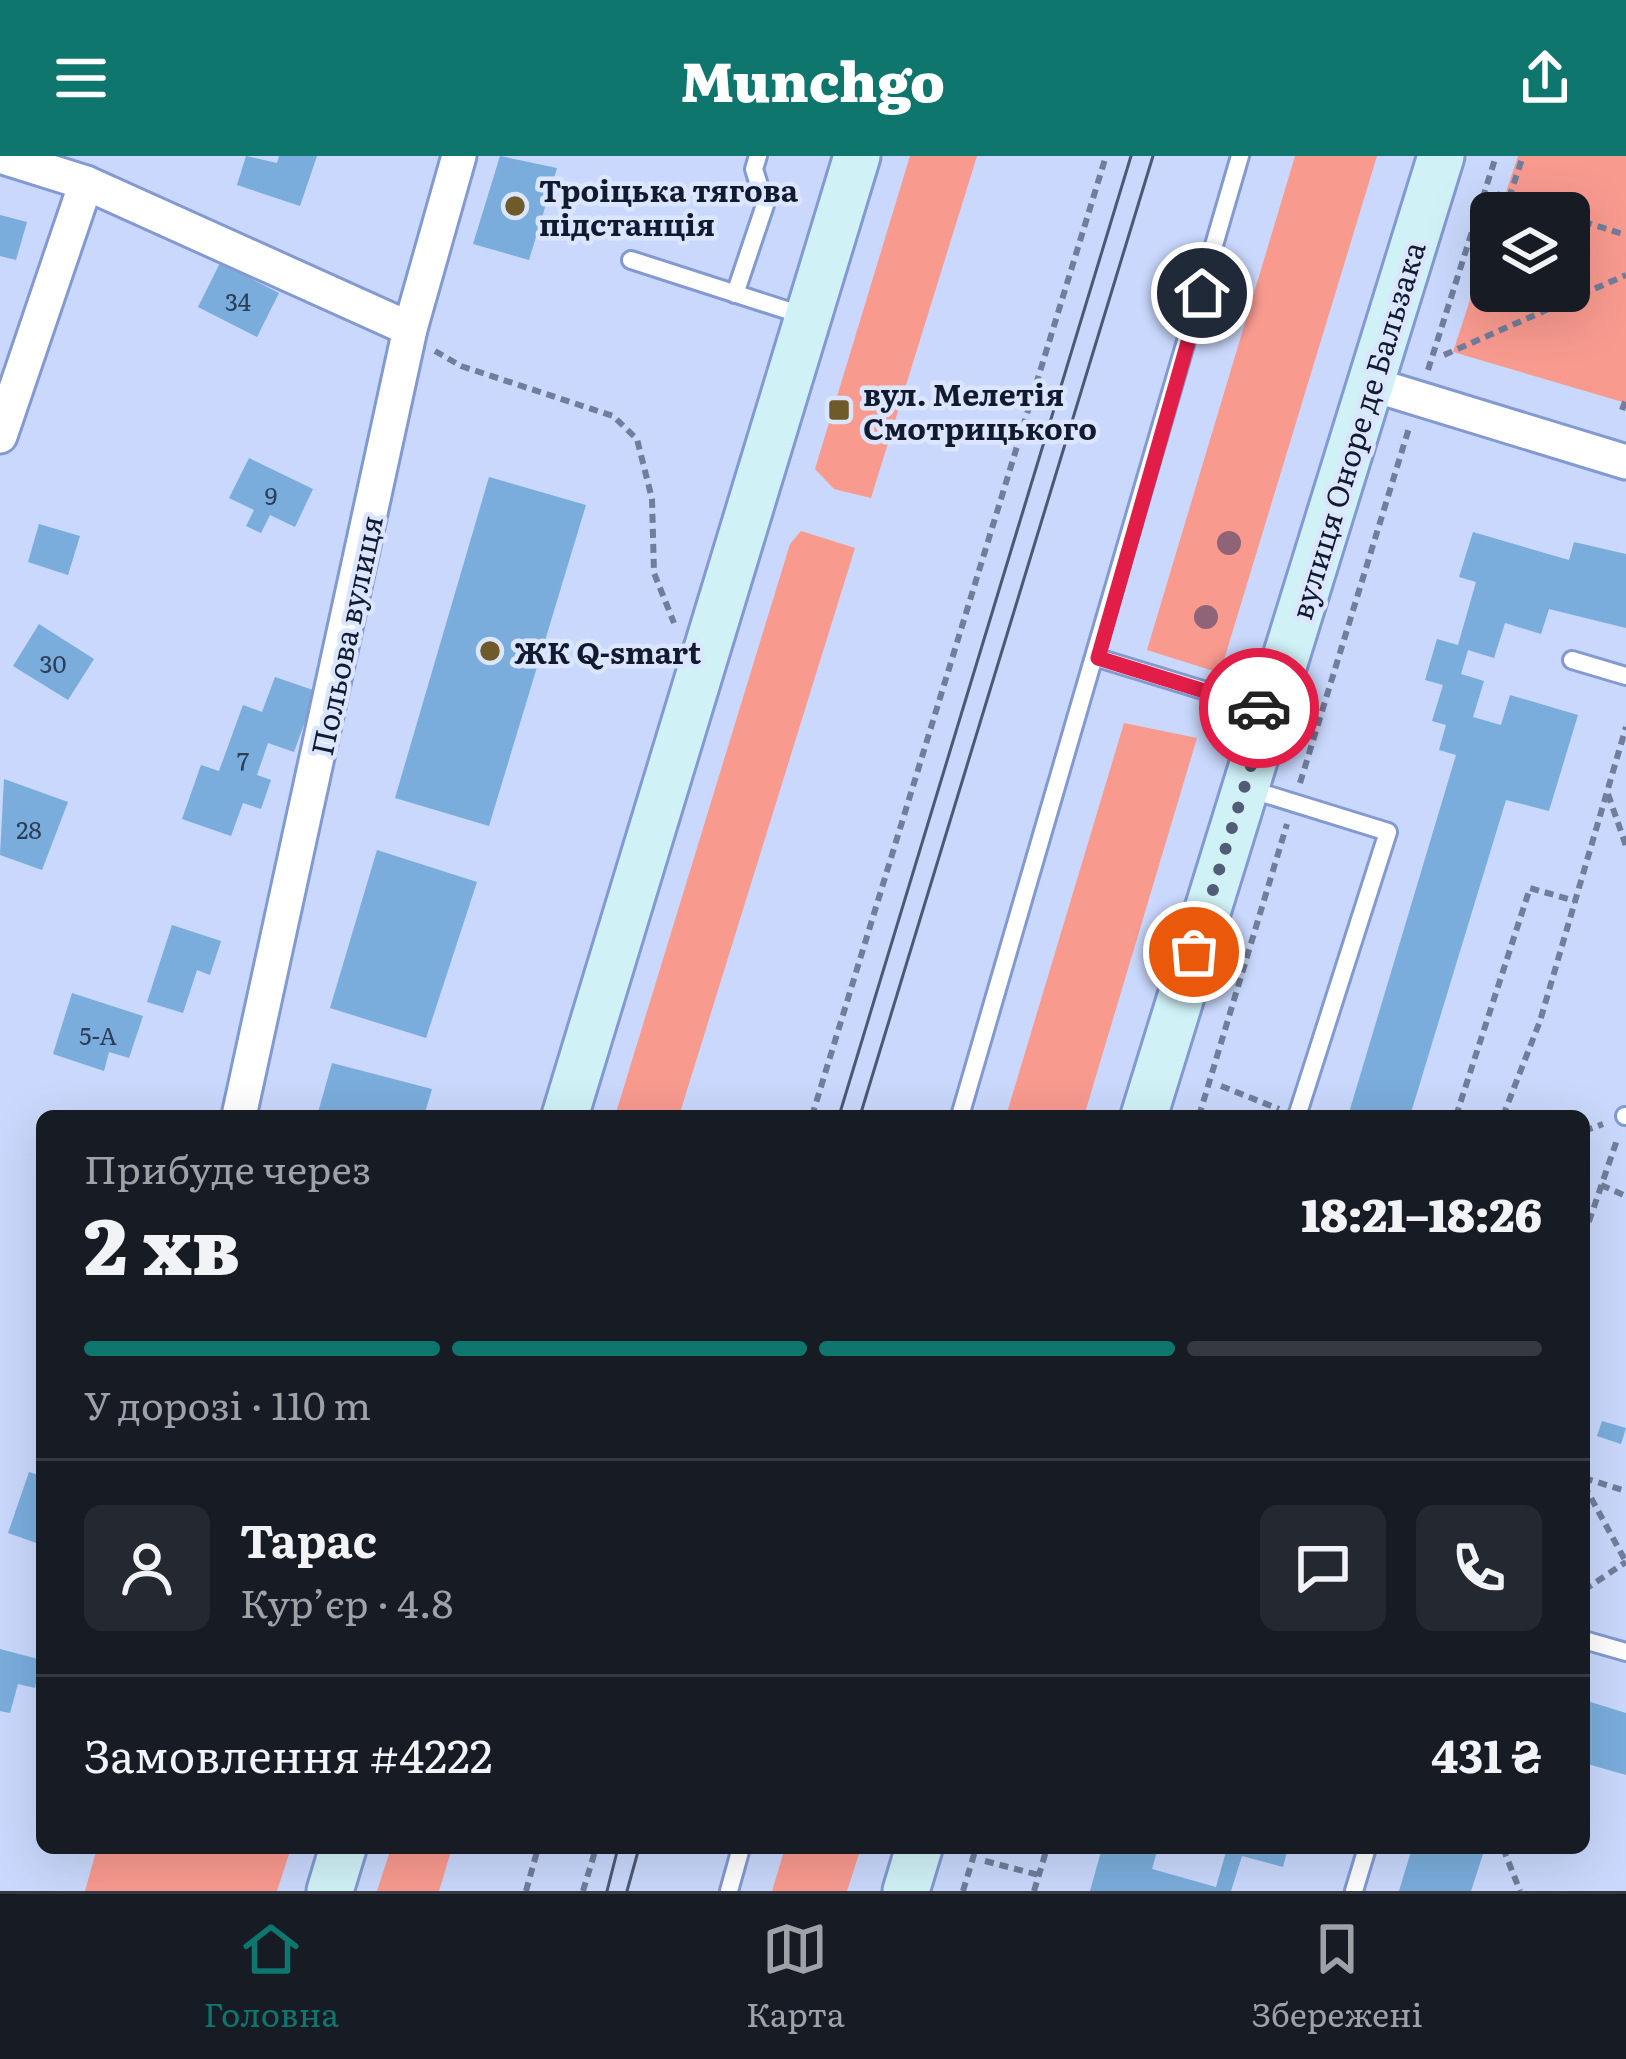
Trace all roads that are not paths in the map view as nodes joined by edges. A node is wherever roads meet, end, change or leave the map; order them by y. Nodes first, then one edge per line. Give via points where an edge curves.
1 (0, 156) edge
2 (459, 156) edge
3 (758, 156) edge
4 (857, 156) edge
5 (1240, 156) edge
6 (1441, 156) edge
7 (86, 183) junction
8 (632, 260) dead end
9 (735, 294) junction
10 (808, 317) junction
11 (410, 329) junction
12 (1371, 384) junction
13 (0, 436) edge
14 (1626, 462) edge
15 (1098, 658) junction
16 (1572, 660) dead end
17 (1626, 676) edge
18 (1268, 710) junction
19 (1245, 788) junction
20 (240, 1110) edge
21 (568, 1110) edge
22 (962, 1110) edge
23 (1146, 1110) edge
24 (1299, 1110) edge
25 (1590, 1642) edge
26 (1626, 1652) edge
27 (341, 1854) edge
28 (739, 1854) edge
29 (917, 1854) edge
30 (1365, 1854) edge
31 (330, 1891) edge
32 (729, 1891) edge
33 (906, 1891) edge
34 (1354, 1891) edge

1 - 7 street
2 - 11 street, Польова вулиця
3 - 9 lane via 765,205
4 - 10 street
5 - 15 lane
6 - 12 street, вулиця Оноре де Бальзака
7 - 11 street
7 - 13 street
8 - 9 lane
9 - 10 lane
10 - 21 street
11 - 20 street, Польова вулиця
12 - 14 street
12 - 18 street, вулиця Оноре де Бальзака
15 - 18 lane
15 - 22 lane
16 - 17 lane
18 - 19 street, вулиця Оноре де Бальзака
19 - 23 street, вулиця Оноре де Бальзака
19 - 24 lane via 1388,832
25 - 26 lane
27 - 31 street
28 - 32 lane
29 - 33 street
30 - 34 lane

